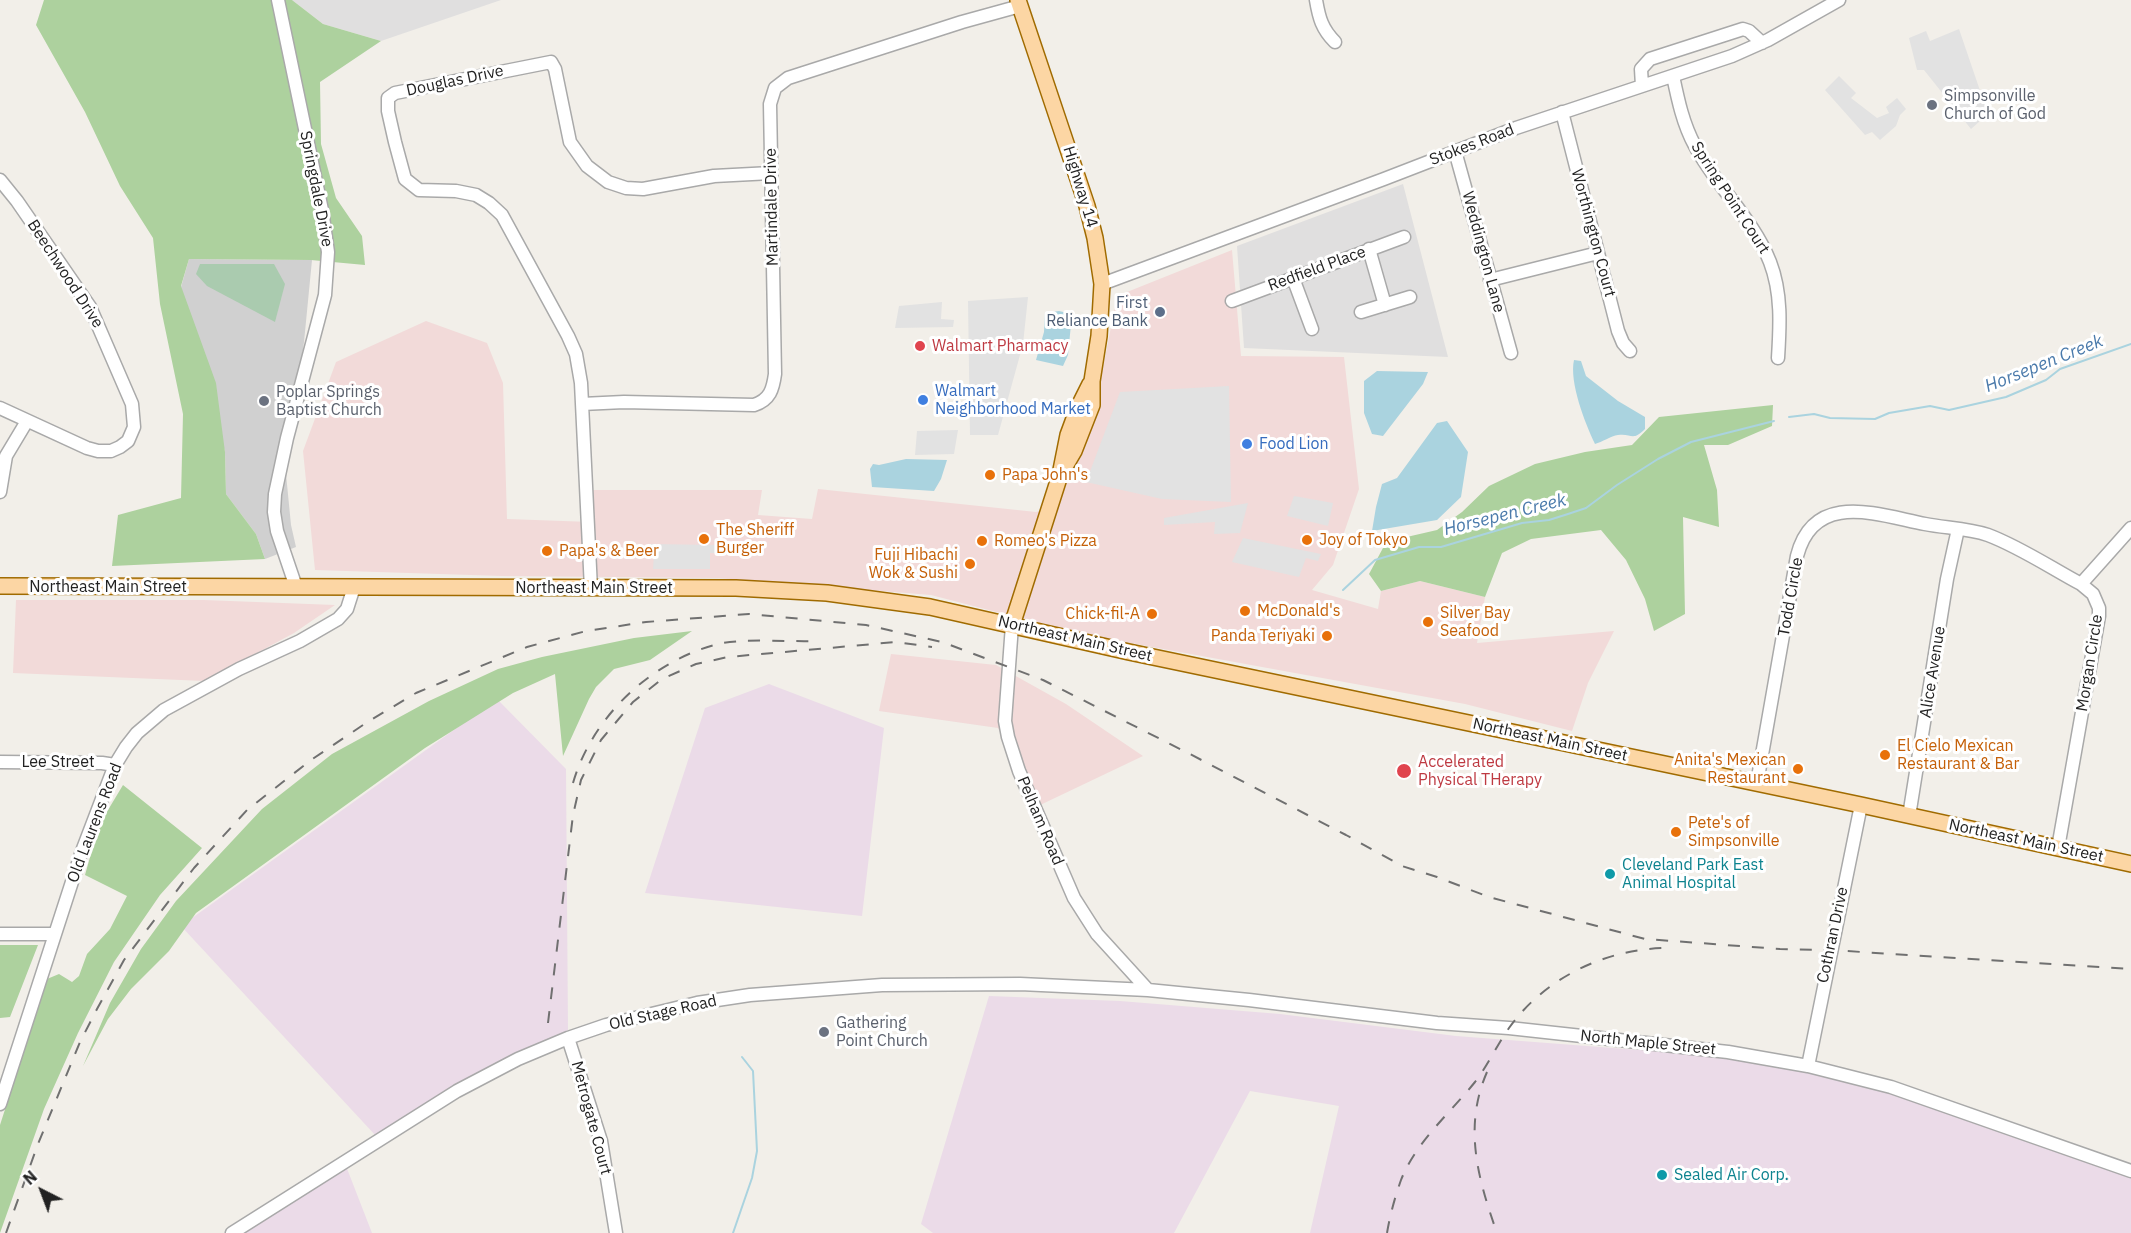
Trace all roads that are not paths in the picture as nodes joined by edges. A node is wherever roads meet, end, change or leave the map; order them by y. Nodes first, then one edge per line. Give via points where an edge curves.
1 (278, 0) edge
2 (1316, 0) edge
3 (1813, 0) edge
4 (1839, 0) edge
5 (1019, 3) edge
6 (1817, 13) junction
7 (1335, 42) dead end
8 (1762, 43) junction
9 (1673, 76) junction
10 (1642, 86) junction
11 (1562, 112) junction
12 (1455, 151) junction
13 (0, 172) edge
14 (771, 174) junction
15 (0, 180) edge
16 (1404, 237) dead end
17 (1369, 249) junction
18 (1599, 252) junction
19 (1293, 278) junction
20 (1490, 280) junction
21 (1101, 284) junction
22 (1410, 297) dead end
23 (1232, 302) dead end
24 (1385, 305) junction
25 (1361, 312) dead end
26 (1312, 328) dead end
27 (1630, 351) dead end
28 (1511, 353) dead end
29 (1778, 358) dead end
30 (582, 404) junction
31 (0, 408) edge
32 (27, 421) junction
33 (0, 492) edge
34 (2131, 528) edge
35 (1958, 529) junction
36 (2081, 584) junction
37 (0, 586) edge
38 (296, 587) junction
39 (354, 587) junction
40 (591, 589) junction
41 (1012, 625) junction
42 (0, 762) edge
43 (115, 765) junction
44 (1757, 783) junction
45 (1861, 805) junction
46 (1909, 816) junction
47 (2058, 848) junction
48 (2131, 864) edge
49 (0, 934) edge
50 (54, 934) junction
51 (1148, 990) junction
52 (568, 1038) junction
53 (1808, 1066) junction
54 (0, 1104) edge
55 (2131, 1171) edge
56 (232, 1233) edge
57 (616, 1233) edge

1 - 38 street, Springdale Drive via 328,252 325,295 275,494 277,531
2 - 7 street via 1321,24
3 - 6 street
4 - 6 street, Stokes Road
5 - 14 street, Martindale Drive via 785,79 771,98
5 - 21 main road, Highway 14 via 1087,206
6 - 8 street, Stokes Road
8 - 9 street, Stokes Road
8 - 10 street via 1743,29 1650,59 1641,69
9 - 10 street, Stokes Road
9 - 29 street, Spring Point Court via 1694,146 1759,238 1770,263 1779,303
10 - 11 street, Stokes Road
11 - 12 street, Stokes Road
11 - 18 street, Worthington Court
12 - 20 street, Weddington Lane
12 - 21 street, Stokes Road
13 - 15 street
14 - 30 street, Martindale Drive via 775,374 768,397 754,405
14 - 30 street, Douglas Drive via 714,176 643,189 608,182 587,166 570,141 551,62 390,95 388,111 408,183 419,190 476,195 506,220 572,343
15 - 32 street, Beechwood Drive via 90,307 135,417 128,441 106,452 87,448
16 - 17 street, Redfield Place
17 - 19 street, Redfield Place
17 - 24 street
18 - 20 street
18 - 27 street, Worthington Court via 1618,331
19 - 23 street, Redfield Place
19 - 26 street
20 - 28 street, Weddington Lane
21 - 41 main road, Highway 14 via 1092,405 1060,475
22 - 24 street
24 - 25 street
30 - 40 street, Douglas Drive
31 - 32 street, Beechwood Drive
32 - 33 street via 6,456
34 - 36 street
35 - 36 street, Morgan Circle via 1989,536
35 - 44 street, Todd Circle via 1850,510 1827,516 1809,531 1797,556
35 - 46 street, Alice Avenue
36 - 47 street, Morgan Circle via 2093,594 2099,616
37 - 38 main road, Northeast Main Street
38 - 39 main road, Northeast Main Street
39 - 40 main road, Northeast Main Street
39 - 43 street, Old Laurens Road via 347,609 338,619 164,710 137,733
40 - 41 main road, Northeast Main Street via 827,592
41 - 44 main road, Northeast Main Street
41 - 51 street, Pelham Road via 1005,717 1019,771 1074,898 1097,934
42 - 43 street, Lee Street
43 - 50 street, Old Laurens Road
44 - 45 main road, Northeast Main Street
45 - 46 main road, Northeast Main Street
45 - 53 street, Cothran Drive
46 - 47 main road, Northeast Main Street
47 - 48 main road, Northeast Main Street
49 - 50 street
50 - 54 street, Old Laurens Road
51 - 52 street, Old Stage Road via 951,983 818,989 697,1003
51 - 53 street, North Maple Street via 1728,1052
52 - 56 street, Old Stage Road via 458,1091
52 - 57 street, Metrogate Court via 601,1141
53 - 55 street, North Maple Street via 1926,1098

